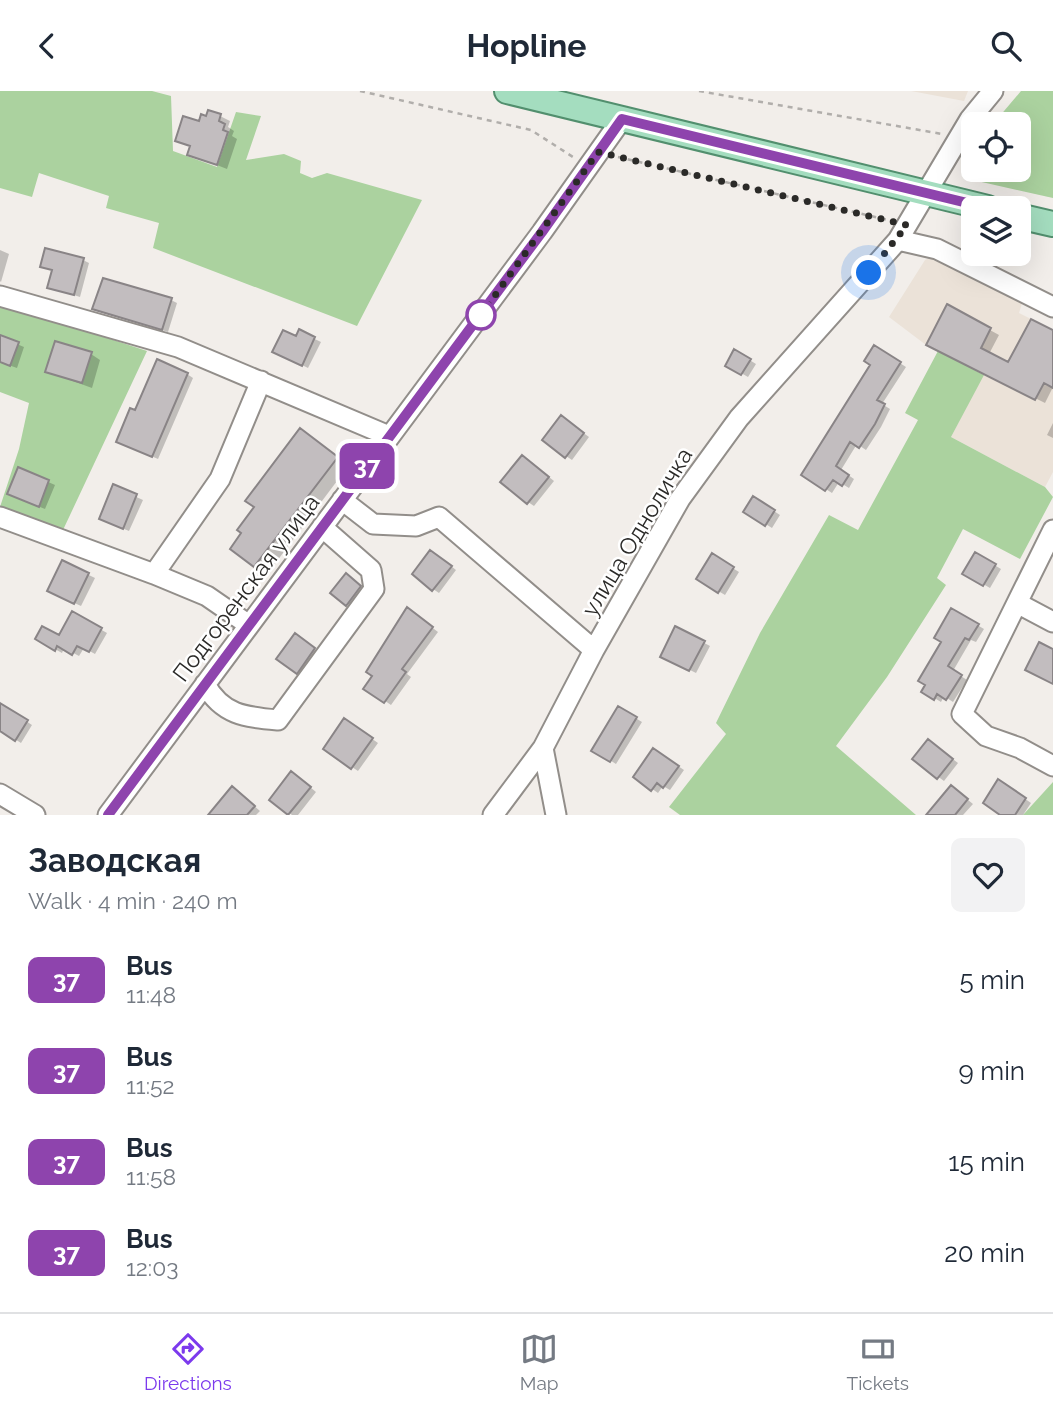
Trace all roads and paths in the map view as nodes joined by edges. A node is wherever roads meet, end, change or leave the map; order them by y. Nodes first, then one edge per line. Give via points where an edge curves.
1 (360, 91) edge
2 (507, 91) edge
3 (699, 91) edge
4 (993, 91) edge
5 (622, 119) junction
6 (959, 138) junction
7 (593, 160) junction
8 (928, 194) junction
9 (961, 202) edge
10 (1031, 219) edge
11 (1053, 224) edge
12 (903, 232) junction
13 (0, 296) edge
14 (1053, 307) edge
15 (261, 381) junction
16 (390, 436) junction
17 (342, 500) junction
18 (0, 517) edge
19 (322, 527) junction
20 (1053, 530) edge
21 (154, 574) junction
22 (1017, 603) junction
23 (1053, 622) edge
24 (249, 625) junction
25 (594, 650) junction
26 (205, 684) junction
27 (543, 748) junction
28 (1053, 766) edge
29 (0, 794) edge
30 (35, 815) edge
31 (108, 815) edge
32 (493, 815) edge
33 (556, 815) edge

1 - 7 path via 531,130
2 - 5 main road
3 - 6 path
4 - 6 street, улица Одноличка
5 - 7 street, Подгоренская улица
5 - 8 main road
6 - 8 street, улица Одноличка
7 - 12 path
7 - 16 street, Подгоренская улица
8 - 9 main road
8 - 12 street, улица Одноличка
10 - 11 main road
12 - 14 street
12 - 25 street, улица Одноличка via 739,418 680,499
13 - 15 street via 178,347
15 - 16 street
15 - 21 street via 220,479
16 - 17 street, Подгоренская улица
17 - 19 street, Подгоренская улица
17 - 25 street via 373,524 416,526 439,517
18 - 21 street
19 - 24 street, Подгоренская улица
19 - 26 street via 371,570 374,589 278,720 253,718 215,703
20 - 22 street
21 - 24 street via 207,596
22 - 23 street
22 - 28 street via 962,714 986,736
24 - 26 street, Подгоренская улица
25 - 27 street, улица Одноличка
26 - 31 street, Подгоренская улица
27 - 32 street, улица Одноличка
27 - 33 street
29 - 30 street

